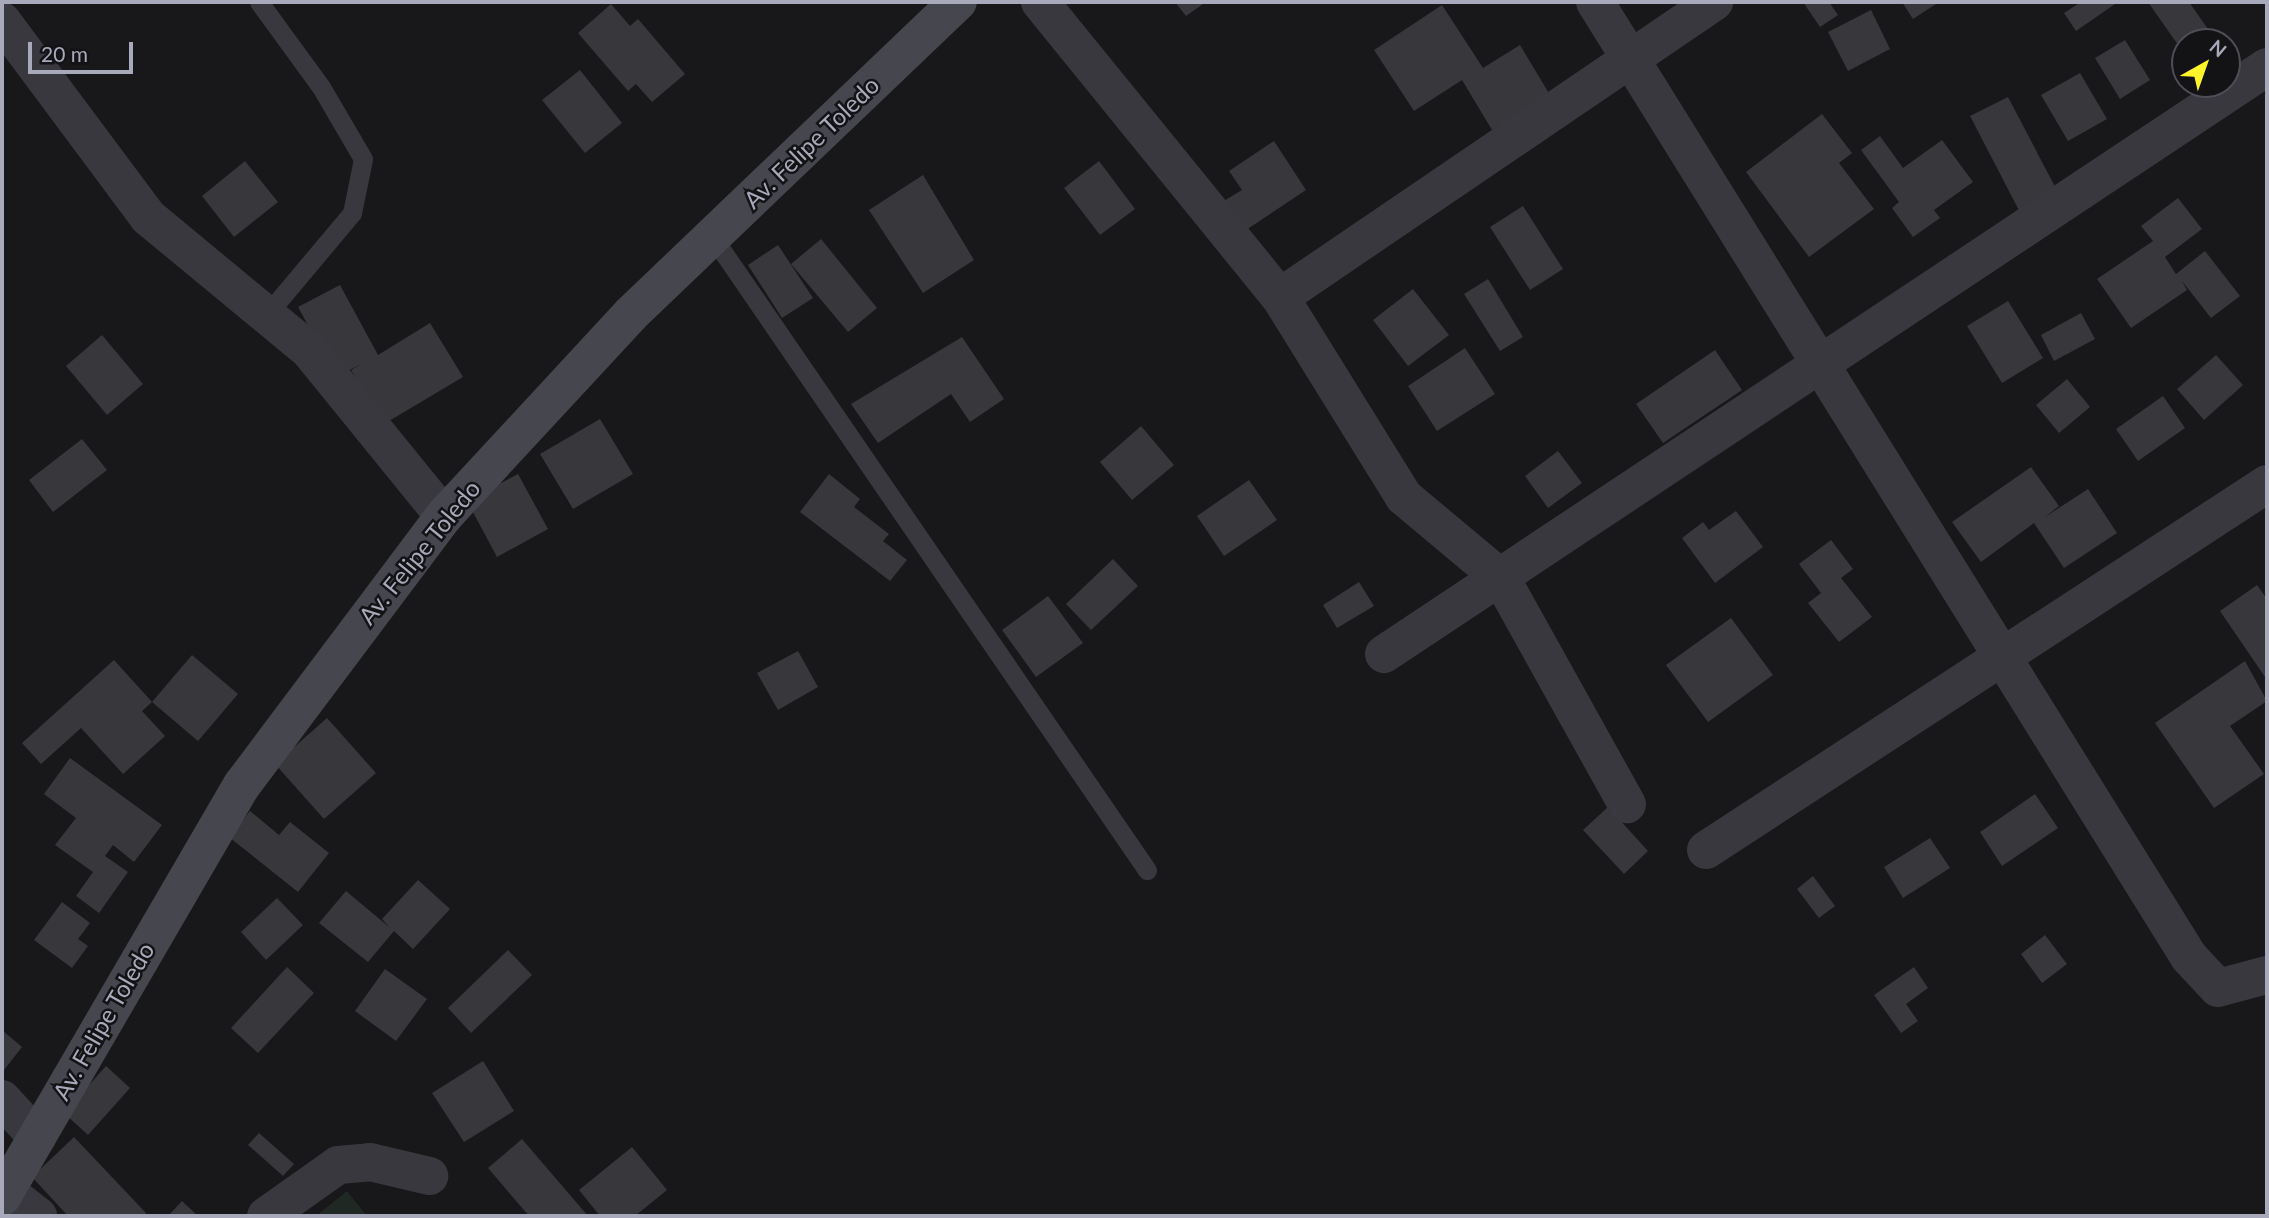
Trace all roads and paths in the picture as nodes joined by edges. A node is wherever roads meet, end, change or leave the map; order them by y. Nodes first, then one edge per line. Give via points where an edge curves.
1 (259, 2) edge
2 (958, 2) edge
3 (1040, 2) edge
4 (1595, 2) edge
5 (1714, 2) edge
6 (2, 21) edge
7 (1630, 58) junction
8 (2267, 67) edge
9 (712, 236) junction
10 (1280, 297) junction
11 (268, 313) junction
12 (1820, 369) junction
13 (2267, 484) edge
14 (444, 516) junction
15 (1501, 578) junction
16 (1384, 654) dead end
17 (1998, 659) junction
18 (1627, 804) dead end
19 (1706, 850) dead end
20 (1147, 870) dead end
21 (2267, 975) edge
22 (2, 1099) edge
23 (37, 1136) junction
24 (429, 1176) dead end
25 (4, 1194) edge
26 (38, 1216) edge
27 (266, 1216) edge

1 - 11 lane via 321,87 363,159 352,214
2 - 9 main road, Av. Felipe Toledo
3 - 10 street
4 - 7 street
5 - 7 street
6 - 11 street via 148,217
7 - 10 street
7 - 12 street
8 - 12 street
9 - 14 main road, Av. Felipe Toledo
9 - 20 lane
10 - 15 street via 1404,496
11 - 14 street via 309,350
12 - 15 street
12 - 17 street
13 - 17 street
14 - 23 main road, Av. Felipe Toledo via 242,785
15 - 16 street
15 - 18 street
17 - 19 street
17 - 21 street via 2189,957 2218,988
22 - 23 street
23 - 25 main road, Av. Felipe Toledo
24 - 27 street via 370,1162 338,1165
25 - 26 street

